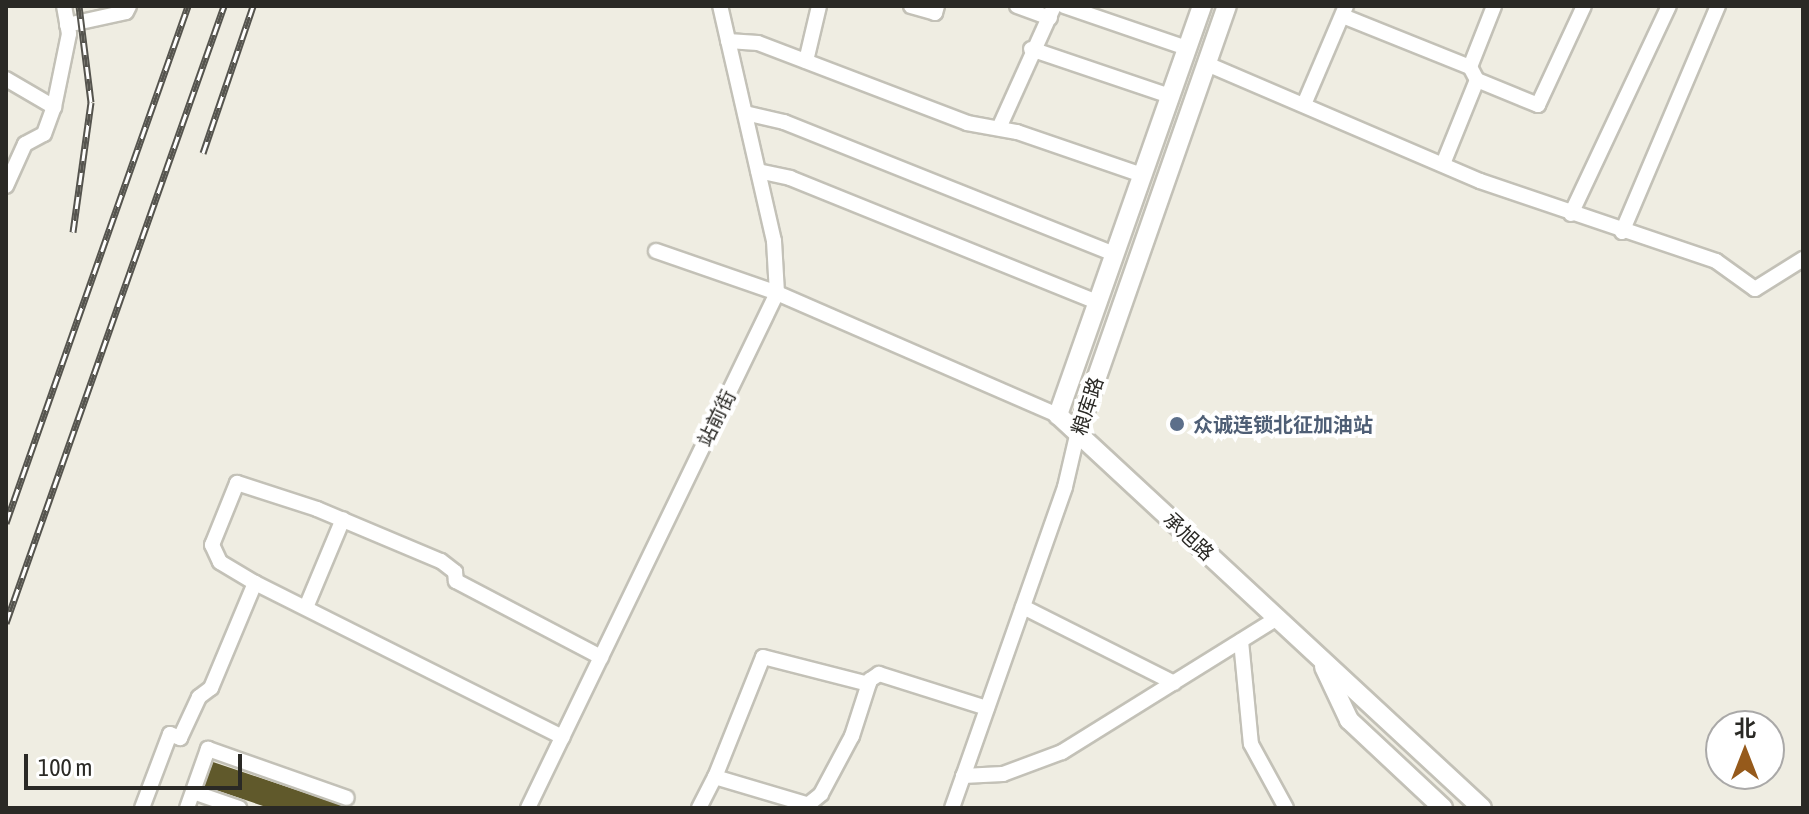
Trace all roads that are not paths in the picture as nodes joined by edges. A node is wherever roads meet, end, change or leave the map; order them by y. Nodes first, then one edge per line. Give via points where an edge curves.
1 (64, 6) edge
2 (129, 6) edge
3 (720, 6) edge
4 (819, 6) edge
5 (911, 6) edge
6 (937, 6) edge
7 (1017, 6) edge
8 (1064, 6) edge
9 (1202, 6) edge
10 (1227, 6) edge
11 (1494, 6) edge
12 (1584, 6) edge
13 (1669, 6) edge
14 (1718, 6) edge
15 (1344, 11) edge
16 (1052, 12) edge
17 (67, 25) junction
18 (728, 41) junction
19 (1187, 48) junction
20 (1031, 49) junction
21 (806, 61) junction
22 (1207, 64) junction
23 (1473, 73) junction
24 (6, 79) edge
25 (1170, 96) junction
26 (1305, 102) junction
27 (54, 107) junction
28 (745, 113) junction
29 (999, 128) junction
30 (1443, 164) junction
31 (758, 171) junction
32 (1142, 175) junction
33 (6, 186) edge
34 (1571, 214) junction
35 (1622, 232) junction
36 (656, 251) dead end
37 (1114, 254) junction
38 (1803, 259) edge
39 (777, 293) junction
40 (1097, 302) junction
41 (1058, 415) junction
42 (1078, 431) junction
43 (343, 519) junction
44 (255, 583) junction
45 (307, 605) junction
46 (1023, 607) junction
47 (1277, 618) junction
48 (1241, 641) junction
49 (601, 657) junction
50 (1319, 658) junction
51 (1174, 683) junction
52 (869, 684) junction
53 (987, 708) junction
54 (563, 737) junction
55 (963, 776) junction
56 (715, 777) junction
57 (193, 792) junction
58 (347, 798) dead end
59 (805, 806) edge
60 (142, 808) edge
61 (187, 808) edge
62 (239, 808) edge
63 (528, 808) edge
64 (699, 808) edge
65 (952, 808) edge
66 (1286, 808) edge
67 (1443, 808) edge
68 (1482, 808) edge

1 - 17 street
2 - 17 street via 126,12
3 - 18 street, 站前街
4 - 21 street
5 - 6 street via 935,13
7 - 16 street
8 - 19 street
9 - 19 main road, 粮库路
10 - 22 main road, 粮库路
11 - 23 street
12 - 23 street via 1538,105
13 - 34 street
14 - 35 street
15 - 23 street
15 - 26 street
16 - 20 street
17 - 27 street
18 - 21 street via 758,43
18 - 28 street, 站前街
19 - 25 main road, 粮库路
20 - 25 street
20 - 29 street
21 - 29 street via 967,123
22 - 26 street
22 - 42 main road, 粮库路
23 - 30 street
24 - 27 street
25 - 32 main road, 粮库路
26 - 30 street
27 - 33 street via 44,134 25,144
28 - 31 street, 站前街
28 - 37 street via 784,122
29 - 32 street
30 - 34 street
31 - 39 street, 站前街 via 778,267
31 - 40 street via 790,178
32 - 37 main road, 粮库路
34 - 35 street
35 - 38 street via 1716,261 1755,289
36 - 39 street
37 - 40 main road, 粮库路
39 - 41 street
39 - 49 street, 站前街
40 - 41 main road, 粮库路
41 - 42 main road, 承旭路
42 - 46 street, 粮库路 via 1065,487
42 - 47 main road, 承旭路
43 - 44 street via 237,483 212,545 220,562
43 - 45 street
43 - 49 street via 441,561 455,572 456,581
44 - 45 street
44 - 60 street via 211,688 199,697 180,738 170,734
45 - 54 street
46 - 51 street
46 - 53 street, 粮库路
47 - 48 street
47 - 50 main road, 承旭路
48 - 51 street
48 - 66 street via 1251,744
49 - 54 street, 站前街
50 - 67 main road, 承旭路 via 1349,720
50 - 68 main road, 承旭路
51 - 55 street via 1062,752 1003,774
52 - 53 street via 879,674
52 - 56 street via 763,657
52 - 59 street via 852,736 821,794
53 - 55 street, 粮库路
54 - 63 street, 站前街
55 - 65 street, 粮库路
56 - 59 street
56 - 64 street
57 - 58 street via 208,749
57 - 61 street
57 - 62 street

